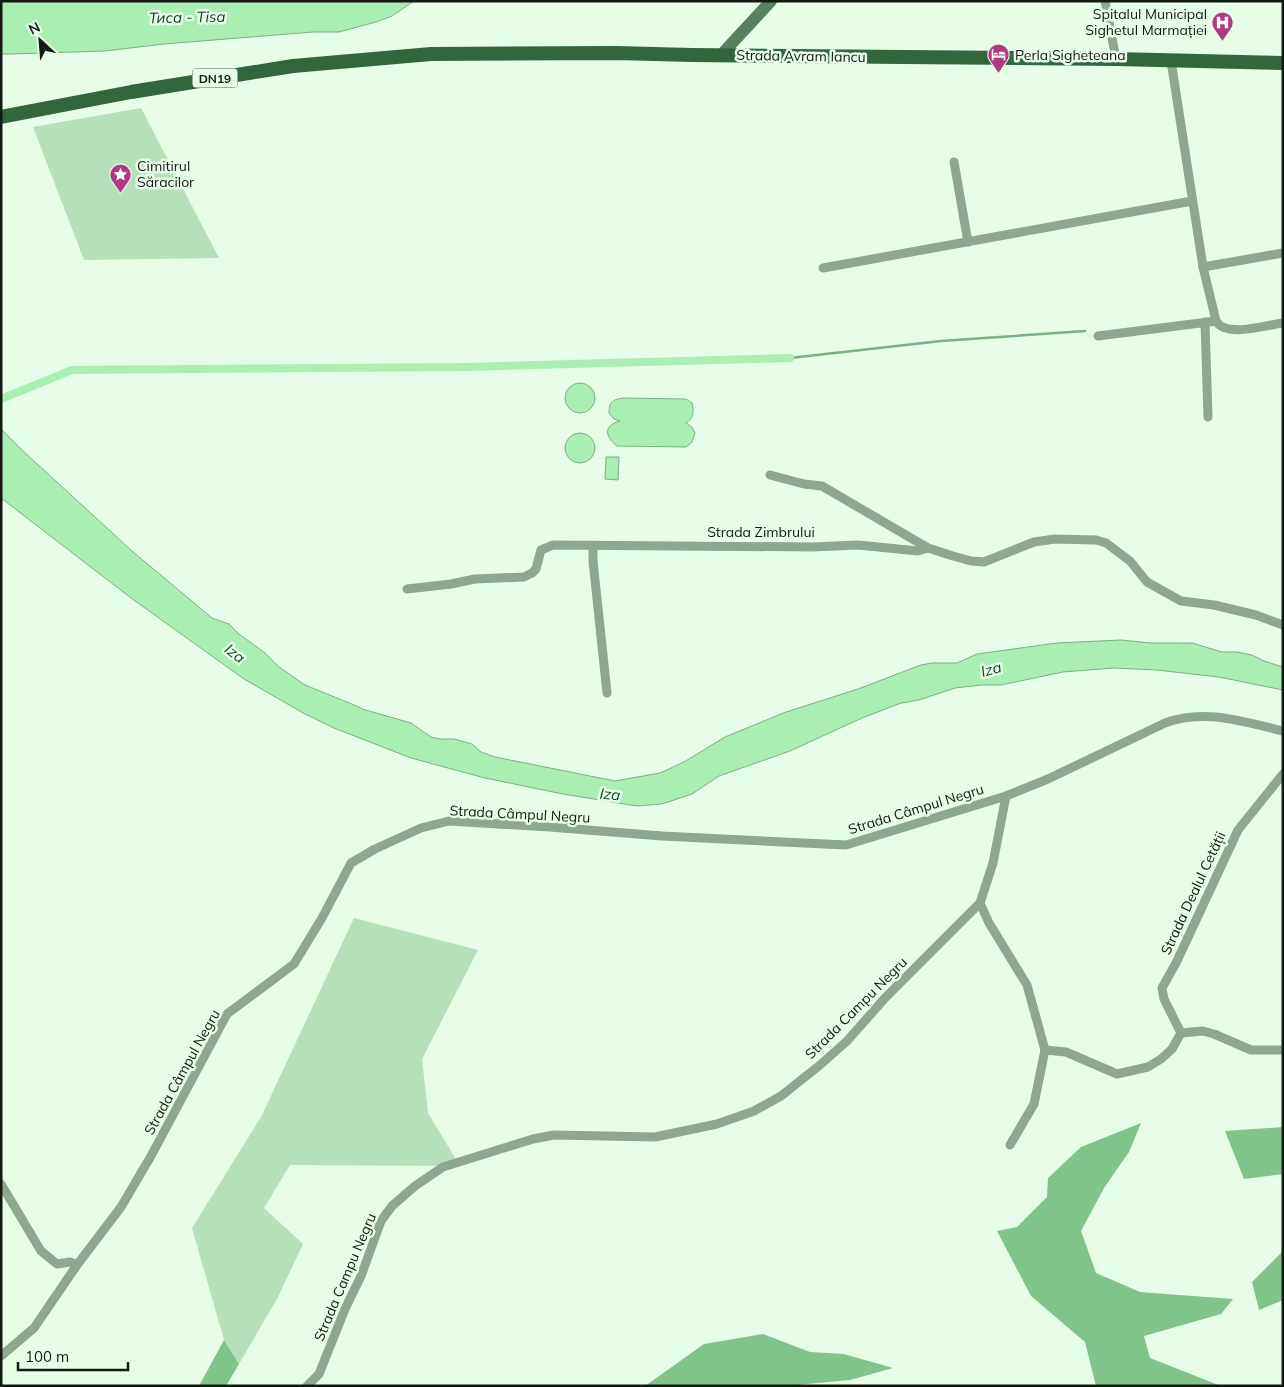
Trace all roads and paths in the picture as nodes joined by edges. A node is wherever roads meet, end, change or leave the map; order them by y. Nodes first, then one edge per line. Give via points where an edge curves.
1 (771, 1) edge
2 (1105, 1) edge
3 (721, 55) junction
4 (1116, 59) junction
5 (1171, 61) junction
6 (1283, 63) edge
7 (1, 118) edge
8 (954, 162) dead end
9 (1192, 201) junction
10 (968, 242) junction
11 (1283, 253) edge
12 (1203, 267) junction
13 (823, 268) dead end
14 (1216, 320) junction
15 (1205, 322) junction
16 (1283, 322) edge
17 (1098, 336) dead end
18 (1208, 417) dead end
19 (770, 475) dead end
20 (593, 546) junction
21 (928, 548) junction
22 (407, 590) dead end
23 (1283, 625) edge
24 (607, 693) dead end
25 (1283, 731) edge
26 (1283, 774) edge
27 (1006, 796) junction
28 (980, 903) junction
29 (1181, 1033) junction
30 (1045, 1050) junction
31 (1283, 1050) edge
32 (1010, 1145) dead end
33 (1, 1184) edge
34 (77, 1265) junction
35 (1, 1356) edge
36 (307, 1386) edge

1 - 3 main road
2 - 4 street
3 - 4 main road, Strada Avram Iancu / DN19
3 - 7 main road, Strada Avram Iancu / DN19 via 431,54 293,66 131,92
4 - 5 main road, Strada Avram Iancu / DN19
5 - 6 main road, Strada Avram Iancu / DN19
5 - 9 street
8 - 10 street
9 - 10 street
9 - 12 street
10 - 13 street
11 - 12 street
12 - 14 street
14 - 15 street
14 - 16 street via 1221,326 1234,331
15 - 17 street
15 - 18 street
19 - 21 street, Strada Zimbrului via 822,486
20 - 21 street, Strada Zimbrului via 858,545 918,551
20 - 22 street, Strada Zimbrului via 546,547 541,550 536,569 524,577 475,579
20 - 24 street
21 - 23 street, Strada Zimbrului via 984,562 1034,542 1096,540 1106,543 1130,561 1147,582 1181,601 1256,614
25 - 27 street, Strada Câmpul Negru via 1219,716 1179,718
26 - 29 street, Strada Dealul Cetății via 1238,830 1162,988
27 - 28 street, Strada Campu Negru via 993,863
27 - 34 street, Strada Câmpul Negru via 846,844 662,836 449,821 396,838 351,863 294,964 227,1014 121,1207
28 - 30 street via 1027,985
28 - 36 street, Strada Campu Negru via 820,1066 781,1096 754,1111 717,1124 655,1137 554,1135 533,1139 443,1167 414,1186 381,1221 319,1374
29 - 30 street via 1172,1049 1161,1059 1148,1067 1116,1074 1066,1052
29 - 31 street via 1203,1031 1255,1050
30 - 32 street via 1034,1104
33 - 34 street via 41,1251 57,1264 70,1262
34 - 35 street, Strada Câmpul Negru via 34,1328

